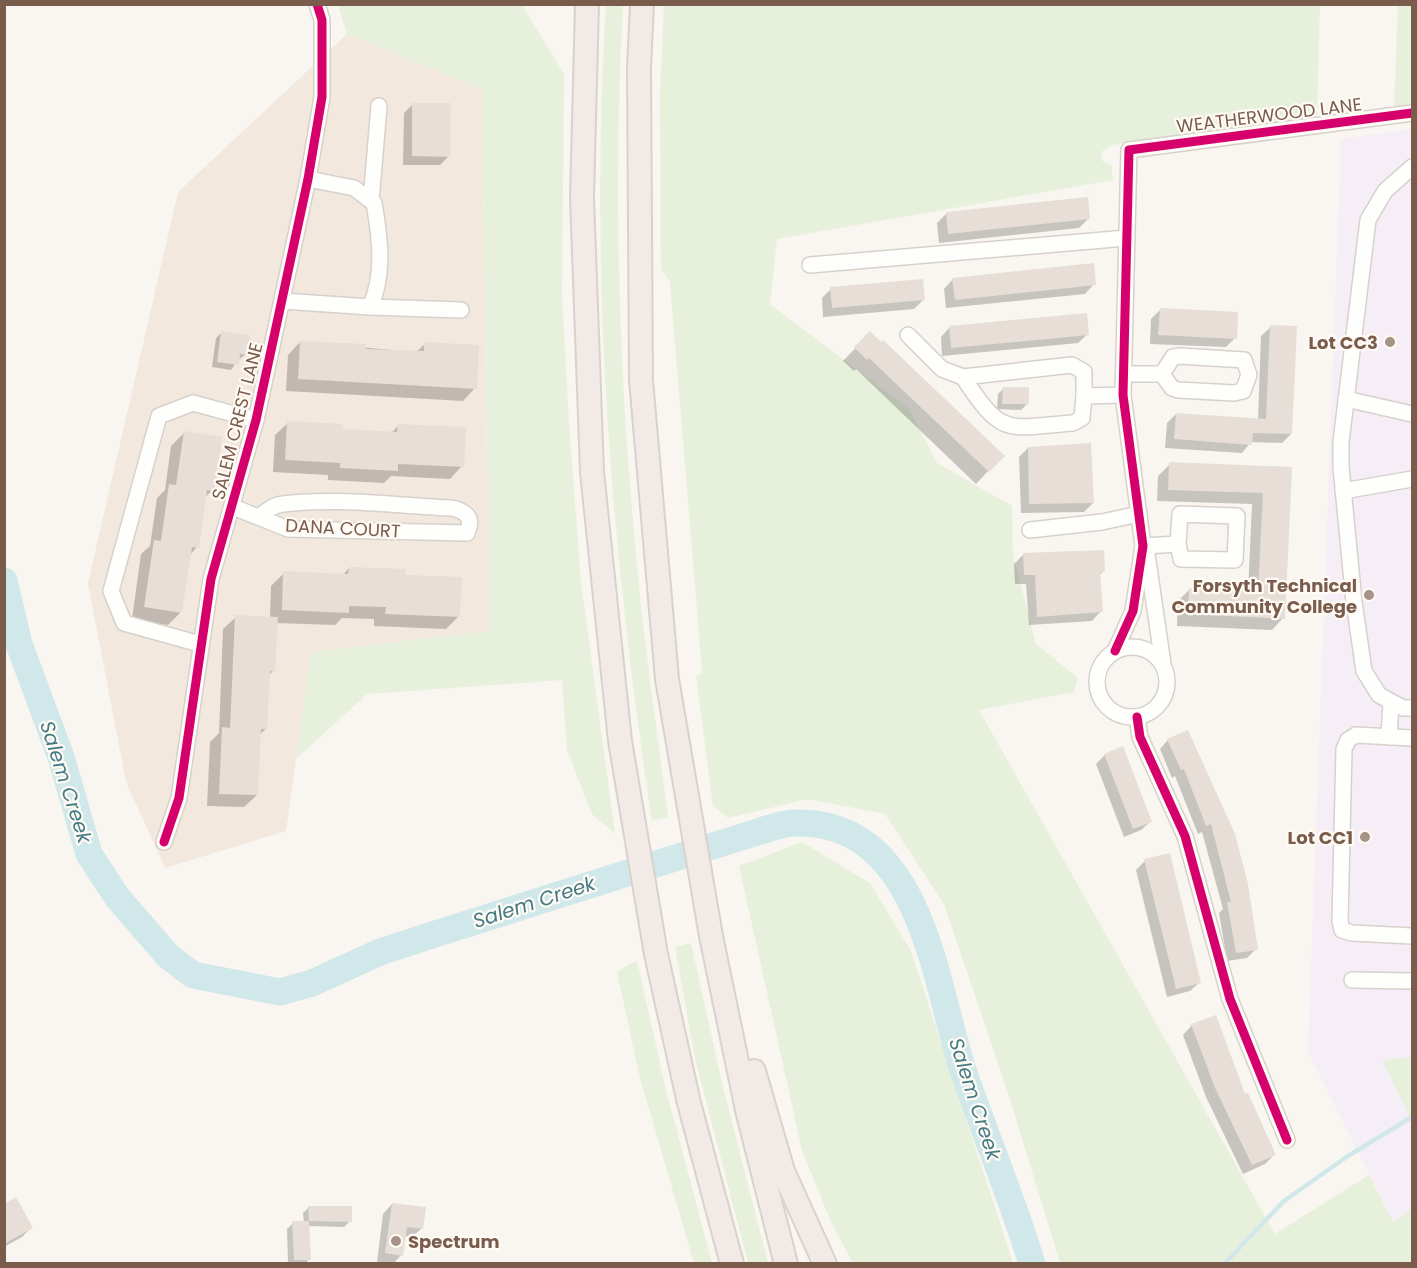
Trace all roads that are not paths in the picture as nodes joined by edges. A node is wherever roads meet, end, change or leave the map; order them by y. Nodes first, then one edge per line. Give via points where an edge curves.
1 (317, 4) edge
2 (587, 4) edge
3 (642, 4) edge
4 (379, 106) dead end
5 (1413, 113) edge
6 (1413, 167) edge
7 (308, 179) junction
8 (371, 201) junction
9 (1127, 238) junction
10 (810, 265) dead end
11 (283, 301) junction
12 (370, 307) junction
13 (461, 310) dead end
14 (908, 335) dead end
15 (1124, 374) junction
16 (1161, 374) junction
17 (963, 377) junction
18 (1123, 395) junction
19 (1084, 396) junction
20 (1346, 399) junction
21 (1413, 414) edge
22 (256, 420) junction
23 (1413, 479) edge
24 (1343, 491) junction
25 (233, 507) junction
26 (1139, 514) junction
27 (259, 517) junction
28 (1030, 530) dead end
29 (1178, 544) junction
30 (1143, 546) junction
31 (200, 644) junction
32 (1115, 651) junction
33 (1163, 664) junction
34 (1391, 702) junction
35 (1413, 708) edge
36 (1137, 717) junction
37 (1389, 737) junction
38 (1413, 738) edge
39 (164, 842) dead end
40 (711, 936) junction
41 (1413, 936) edge
42 (1352, 980) dead end
43 (1413, 981) edge
44 (1287, 1140) dead end
45 (732, 1263) edge
46 (786, 1263) edge
47 (825, 1263) edge

1 - 7 street, SALEM CREST LANE via 322,20 322,97
2 - 45 highway via 582,198 592,472 620,741 656,954 689,1103
3 - 40 highway via 641,380 667,679
4 - 8 street
5 - 9 street, WEATHERWOOD LANE via 1129,150
6 - 20 street via 1385,191 1368,220
7 - 8 street via 354,188
7 - 11 street, SALEM CREST LANE
8 - 12 street via 381,238 376,293
9 - 10 street
9 - 15 street
11 - 12 street
11 - 22 street, SALEM CREST LANE
12 - 13 street
14 - 17 street via 942,369
15 - 16 street
15 - 18 street
16 - 16 street via 1173,357 1180,356 1244,360 1249,375 1243,392 1234,393 1178,390
17 - 19 street via 1072,365 1084,372
17 - 19 street via 996,420 1009,428 1073,423 1082,418
18 - 19 street
18 - 26 street
20 - 21 street
20 - 24 street via 1341,442
22 - 25 street, SALEM CREST LANE
22 - 31 street via 193,403 159,416 111,591 124,623
23 - 24 street
24 - 34 street via 1364,671 1379,695
25 - 27 street, DANA COURT
25 - 31 street, SALEM CREST LANE via 211,579
26 - 28 street
26 - 30 street
27 - 27 street, DANA COURT via 288,529 467,533 471,526 463,510 452,508 282,504
29 - 29 street via 1180,514 1237,516 1235,561 1181,560
29 - 30 street
30 - 32 street via 1133,611
30 - 33 street via 1148,556
31 - 39 street, SALEM CREST LANE via 179,798
32 - 33 street via 1136,646 1147,649
32 - 36 street via 1099,669 1099,693 1113,712
33 - 36 street via 1168,687 1164,698 1157,707
34 - 35 street
34 - 37 street
36 - 44 street via 1140,737 1185,836 1230,999
37 - 38 street
37 - 41 street via 1356,735 1344,749 1340,921 1342,930 1352,933
40 - 46 highway via 747,1110
40 - 47 highway via 733,978 763,1107 783,1170
42 - 43 street

